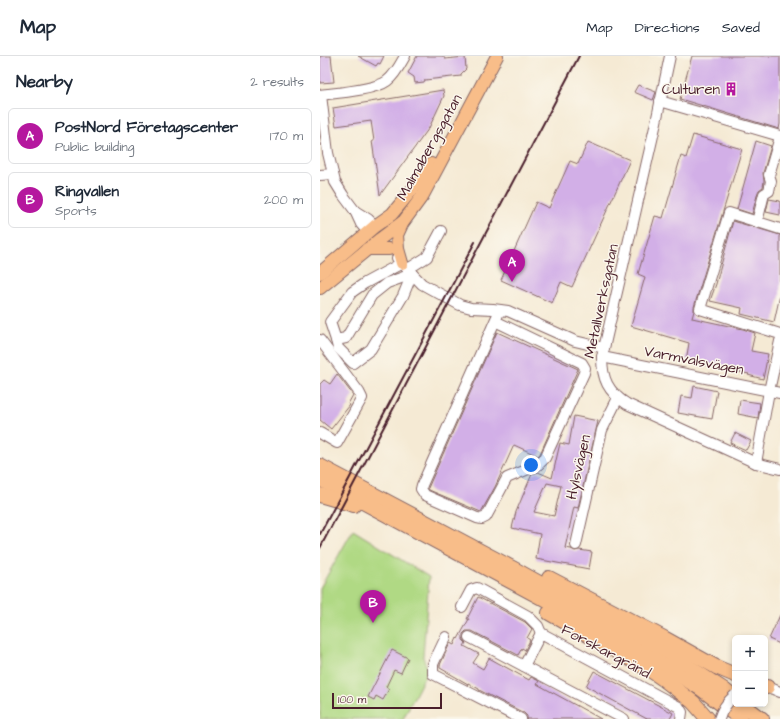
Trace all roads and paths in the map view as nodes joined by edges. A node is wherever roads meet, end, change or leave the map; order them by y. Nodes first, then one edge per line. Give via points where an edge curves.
1 (405, 56) edge
2 (490, 56) edge
3 (497, 56) edge
4 (670, 56) edge
5 (321, 95) edge
6 (660, 101) junction
7 (780, 137) edge
8 (333, 174) junction
9 (320, 176) edge
10 (404, 221) junction
11 (757, 222) junction
12 (372, 229) junction
13 (780, 229) edge
14 (442, 231) dead end
15 (380, 239) junction
16 (367, 249) junction
17 (389, 249) junction
18 (407, 269) junction
19 (320, 273) edge
20 (320, 288) edge
21 (500, 310) junction
22 (495, 321) junction
23 (780, 334) edge
24 (320, 340) edge
25 (336, 340) junction
26 (780, 340) edge
27 (586, 344) junction
28 (603, 353) junction
29 (575, 360) junction
30 (769, 391) junction
31 (780, 393) edge
32 (618, 398) junction
33 (320, 433) edge
34 (756, 463) junction
35 (320, 466) edge
36 (780, 469) edge
37 (320, 479) edge
38 (320, 495) edge
39 (378, 510) junction
40 (576, 545) dead end
41 (476, 549) junction
42 (462, 556) junction
43 (462, 607) dead end
44 (540, 633) junction
45 (446, 637) dead end
46 (469, 637) dead end
47 (524, 666) junction
48 (732, 674) edge
49 (732, 696) edge
50 (732, 698) edge
51 (746, 707) edge
52 (521, 719) edge
53 (624, 719) edge
54 (681, 719) edge
55 (708, 719) edge
56 (719, 719) edge
57 (741, 719) edge
58 (762, 719) edge

1 - 5 street via 396,72 386,82 369,88
2 - 12 main road, Malmabergsgatan via 427,172 392,214
3 - 10 main road, Malmabergsgatan via 423,194
4 - 6 street, Metallverksgatan
5 - 8 street
6 - 7 street
6 - 28 street, Metallverksgatan
7 - 11 street via 769,175 769,191 764,194
8 - 9 street
8 - 12 street via 343,195 355,211 368,219
10 - 15 main road, Malmabergsgatan
10 - 18 main road via 397,235 398,249
11 - 13 street
11 - 23 street via 729,213 700,309
12 - 15 main road
12 - 19 main road, Malmabergsgatan
14 - 18 street via 428,257
15 - 16 main road, Malmabergsgatan
15 - 17 street, Varmvalsvägen
16 - 17 main road
16 - 20 main road, Malmabergsgatan
17 - 18 street, Varmvalsvägen
18 - 21 street, Varmvalsvägen via 422,284 460,305
18 - 25 street via 372,295 346,338
18 - 25 street via 364,283 352,292 330,322
18 - 25 street via 403,296 371,349 353,363 338,348
21 - 22 street
21 - 27 street, Varmvalsvägen via 508,311
22 - 29 street
22 - 29 street via 422,485 421,489 425,495 477,518 486,517 507,478 538,466 544,458 584,373 582,363
24 - 33 street via 362,398 336,443
26 - 30 street
27 - 28 street, Varmvalsvägen
27 - 29 street
28 - 30 street, Varmvalsvägen
28 - 32 street, Metallverksgatan via 604,377
30 - 31 street, Varmvalsvägen
30 - 34 street
32 - 34 street, Metallverksgatan
32 - 40 street, Hylsvägen via 602,430
34 - 36 street, Metallverksgatan
35 - 41 highway
37 - 39 highway
38 - 39 highway via 364,509
39 - 42 highway
41 - 48 highway via 531,568
41 - 49 highway via 642,640
42 - 55 highway via 477,570 501,585 645,667 693,702
42 - 57 highway via 667,667
43 - 44 street via 471,590 477,588 528,616 538,626
44 - 47 street, Forskargränd
44 - 54 street, Forskargränd via 679,707 682,712
45 - 52 street via 433,664 433,674
46 - 47 street
47 - 53 street
50 - 56 street, bridge via 722,710
51 - 58 highway

